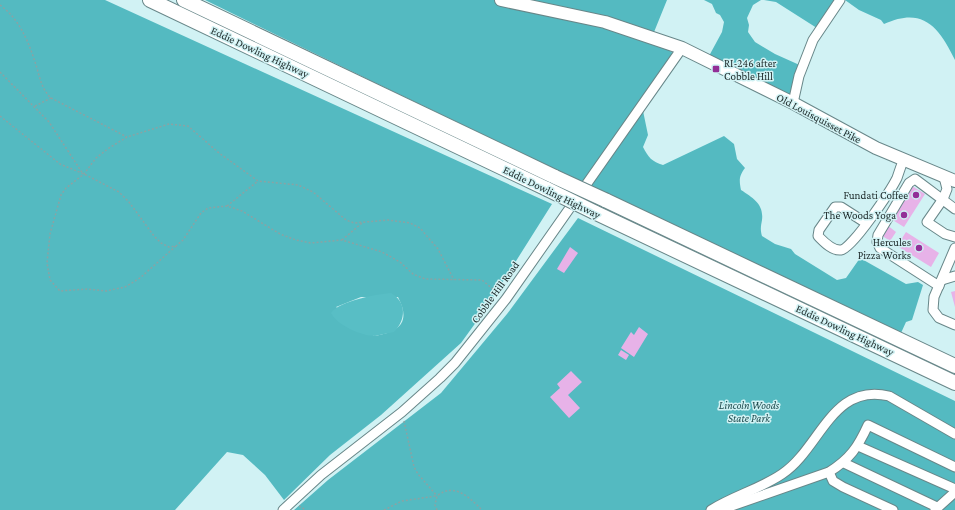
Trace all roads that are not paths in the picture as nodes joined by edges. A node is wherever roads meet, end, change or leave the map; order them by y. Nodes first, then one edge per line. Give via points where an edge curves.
1 (150, 0) edge
2 (184, 0) edge
3 (500, 0) edge
4 (840, 0) edge
5 (682, 48) junction
6 (792, 103) junction
7 (903, 160) junction
8 (949, 179) edge
9 (943, 200) junction
10 (955, 209) edge
11 (866, 223) junction
12 (955, 237) edge
13 (955, 248) edge
14 (955, 276) edge
15 (940, 283) junction
16 (955, 325) edge
17 (955, 366) edge
18 (955, 383) edge
19 (952, 433) edge
20 (858, 446) junction
21 (844, 463) junction
22 (955, 466) edge
23 (829, 472) junction
24 (955, 489) edge
25 (955, 492) edge
26 (936, 509) edge
27 (283, 510) edge
28 (711, 510) edge
29 (719, 510) edge
30 (894, 510) edge

1 - 18 highway, Eddie Dowling Highway, bridge
2 - 17 highway, Eddie Dowling Highway, bridge
3 - 5 main road, Old Louisquisset Pike via 605,22
4 - 6 street via 813,40
5 - 6 main road, Old Louisquisset Pike
5 - 27 street, Cobble Hill Road via 506,299 454,363 402,412 321,475
6 - 7 main road, Old Louisquisset Pike
7 - 8 main road, Old Louisquisset Pike
7 - 11 street via 887,195
8 - 9 street
9 - 10 street
9 - 12 street via 927,222 944,234
9 - 15 street via 915,180 909,183 878,235 877,242 880,248
11 - 11 street via 849,246 841,250 832,248 818,236 819,230 835,207 842,207
13 - 15 street
14 - 15 street
15 - 16 street via 934,297 933,310 940,318
19 - 28 street via 889,396 881,394 858,397 846,402 833,413 792,466 767,483
20 - 21 street
20 - 22 street via 868,425
20 - 24 street
21 - 23 street
21 - 26 street
23 - 29 street
23 - 30 street via 833,481 843,487
25 - 26 street

